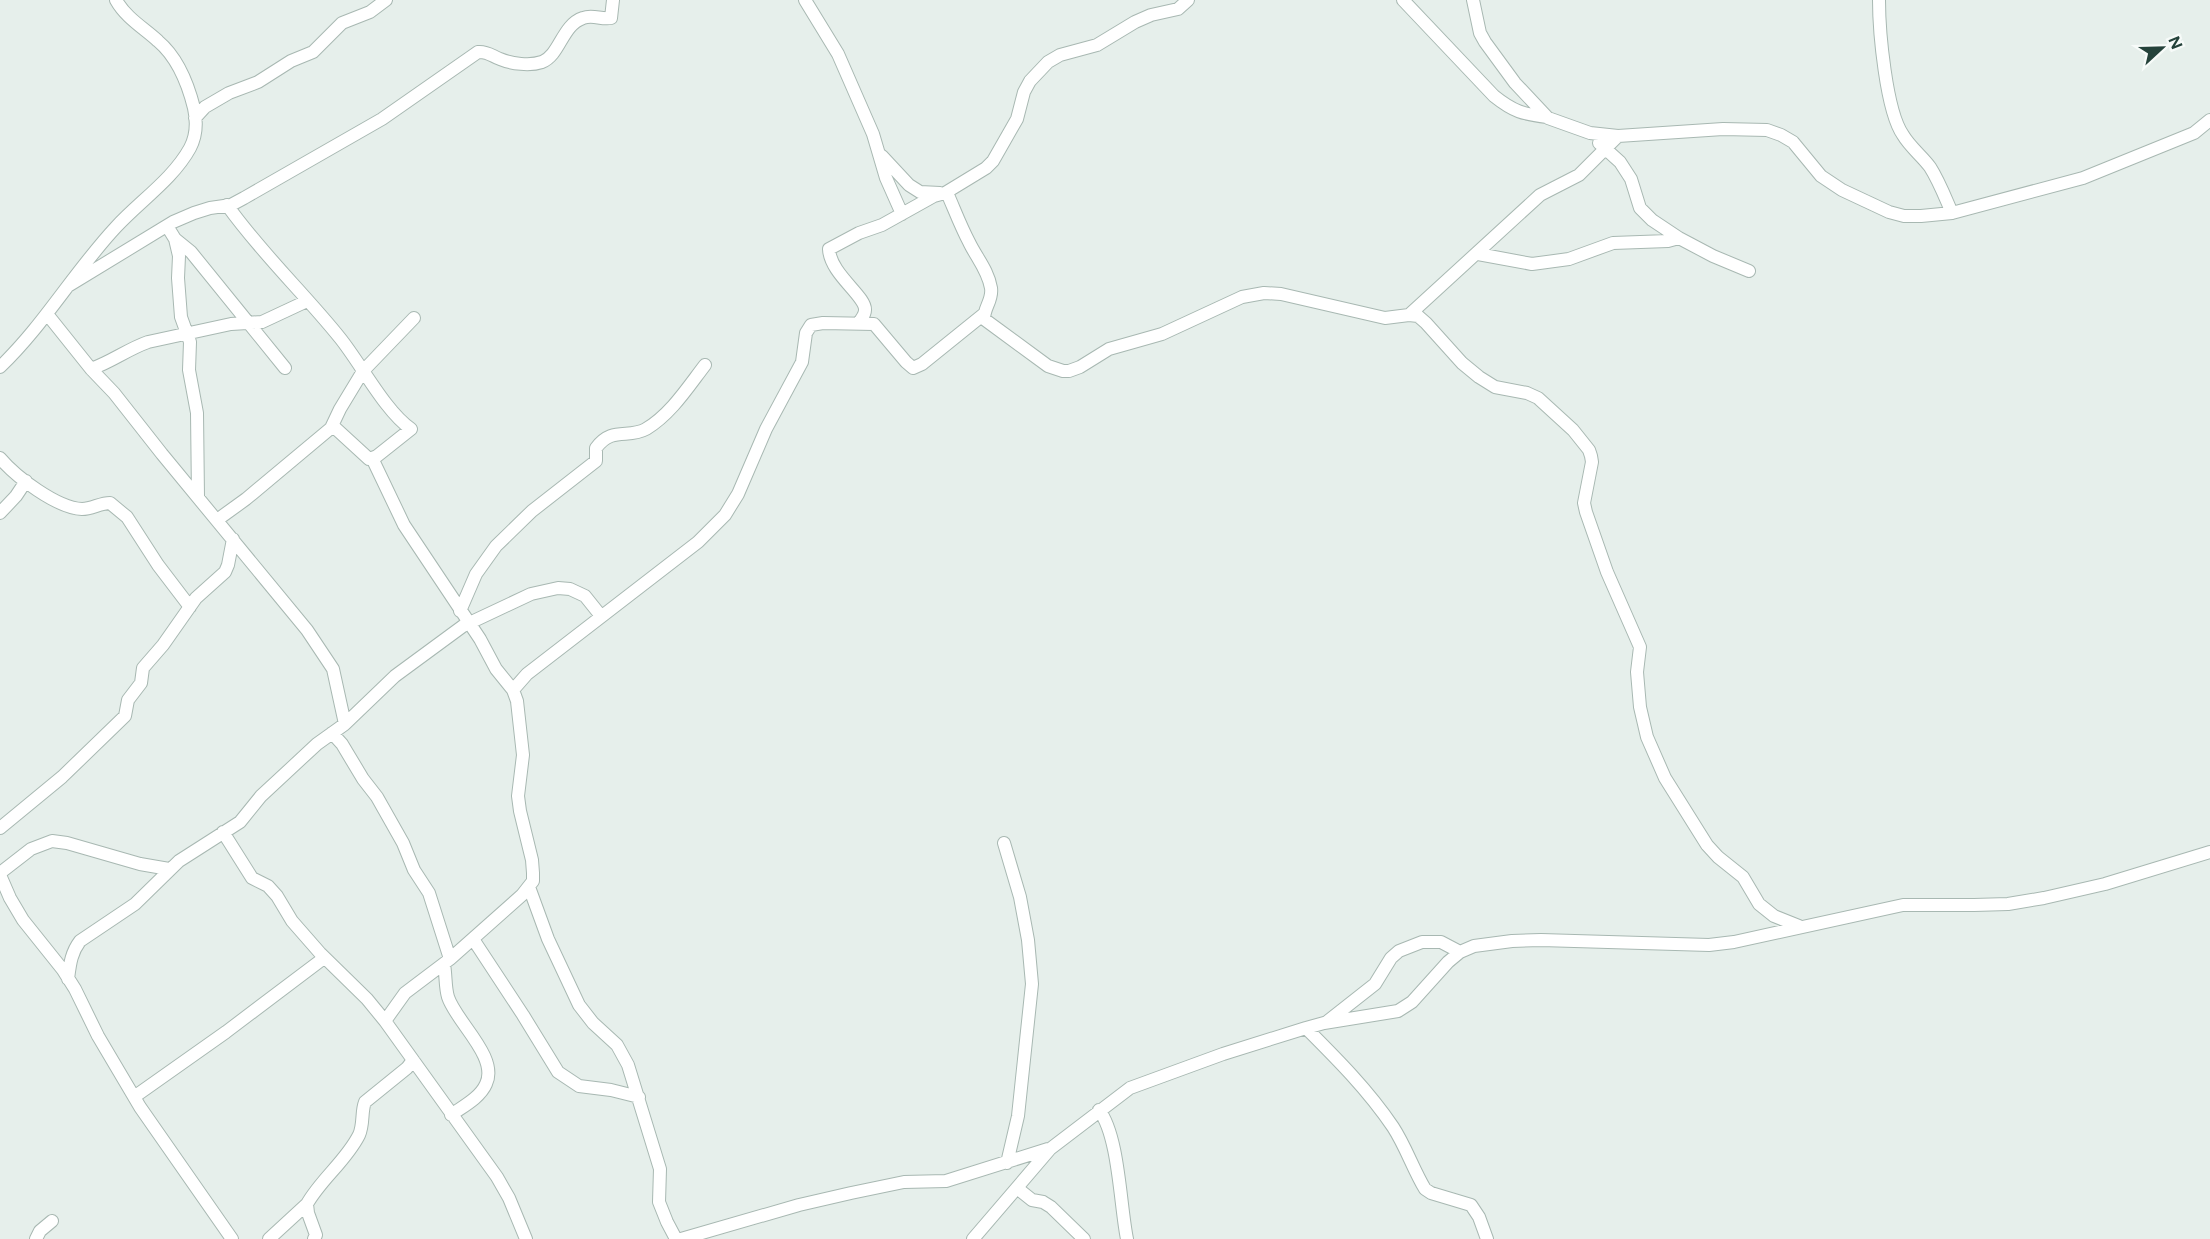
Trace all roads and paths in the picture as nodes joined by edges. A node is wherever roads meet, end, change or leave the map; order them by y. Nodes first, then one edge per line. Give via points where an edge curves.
1 (116, 0) edge
2 (386, 0) edge
3 (613, 0) edge
4 (805, 0) edge
5 (1188, 0) edge
6 (1403, 0) edge
7 (1473, 0) edge
8 (1879, 0) edge
9 (195, 118) junction
10 (1548, 118) junction
11 (2210, 120) edge
12 (1590, 133) junction
13 (1618, 136) junction
14 (1604, 149) junction
15 (880, 154) junction
16 (943, 193) junction
17 (227, 205) junction
18 (902, 213) junction
19 (1952, 213) junction
20 (167, 226) junction
21 (1679, 238) junction
22 (175, 239) junction
23 (1478, 254) junction
24 (1749, 270) dead end
25 (68, 286) junction
26 (307, 301) junction
27 (47, 314) junction
28 (984, 314) junction
29 (1409, 315) junction
30 (414, 318) dead end
31 (248, 323) junction
32 (859, 323) junction
33 (185, 333) junction
34 (705, 364) dead end
35 (0, 367) edge
36 (285, 368) dead end
37 (91, 369) junction
38 (363, 371) junction
39 (333, 426) junction
40 (0, 458) edge
41 (372, 458) junction
42 (26, 481) junction
43 (198, 497) junction
44 (0, 513) edge
45 (217, 520) junction
46 (233, 539) junction
47 (190, 607) junction
48 (460, 611) junction
49 (601, 616) junction
50 (468, 623) junction
51 (513, 690) junction
52 (345, 724) junction
53 (332, 733) junction
54 (0, 828) edge
55 (223, 832) junction
56 (1004, 843) dead end
57 (2210, 852) edge
58 (168, 869) junction
59 (0, 875) edge
60 (529, 887) junction
61 (1799, 926) junction
62 (473, 939) junction
63 (1460, 952) junction
64 (324, 958) junction
65 (447, 962) junction
66 (68, 979) junction
67 (385, 1021) junction
68 (1324, 1023) junction
69 (1306, 1028) junction
70 (413, 1060) junction
71 (134, 1097) junction
72 (639, 1097) junction
73 (1099, 1110) junction
74 (451, 1115) junction
75 (1050, 1149) junction
76 (1013, 1161) junction
77 (1029, 1174) junction
78 (1017, 1188) junction
79 (307, 1204) junction
80 (52, 1221) dead end
81 (979, 1236) edge
82 (36, 1239) edge
83 (232, 1239) edge
84 (269, 1239) edge
85 (314, 1239) edge
86 (526, 1239) edge
87 (679, 1239) edge
88 (1084, 1239) edge
89 (1126, 1239) edge
90 (1487, 1239) edge

1 - 9 street via 129,17 169,52 189,93
2 - 9 street via 370,12 342,23 313,52 229,93
3 - 17 street via 611,18 593,16 578,20 548,59 514,63 478,52 382,119
4 - 15 street via 838,54
5 - 16 street via 1178,9 1135,22 1096,45 1060,56 1041,68 1027,87 1017,119 993,161
6 - 10 street via 1494,96 1509,108
7 - 10 street via 1485,42 1515,83
8 - 19 street via 1892,115 1902,135 1929,165
9 - 25 street via 192,146 182,162 116,227
10 - 12 street
11 - 19 street via 2194,134 2100,172
12 - 13 street
12 - 14 street
13 - 14 street
13 - 19 street via 1733,128 1767,130 1793,142 1821,176 1889,212 1904,216
14 - 21 street via 1620,162 1631,179 1640,208
14 - 23 street via 1579,175 1540,195
15 - 16 street via 920,192
15 - 18 street
16 - 18 street
16 - 28 street via 948,195 991,285 991,298
17 - 20 street via 194,213
17 - 26 street
18 - 32 street via 829,249 834,265 865,307
20 - 22 street
20 - 25 street
21 - 23 street via 1613,243 1569,259 1532,264
21 - 24 street
22 - 31 street
22 - 33 street
23 - 29 street
25 - 27 street
26 - 31 street via 262,322
26 - 38 street
27 - 35 street
27 - 37 street
28 - 29 street via 984,319 1048,366 1063,371 1080,367 1108,348 1162,334 1242,297 1264,293 1384,318
28 - 32 street via 913,368 877,325
29 - 61 street via 1426,323 1479,378 1495,387 1538,398 1589,450 1592,462 1585,493 1586,512 1640,647 1640,707 1647,737 1665,778 1707,845 1743,877 1760,904 1774,916
30 - 38 street
31 - 33 street
31 - 36 street
32 - 49 street via 823,323 808,328 802,362 725,515 698,542
33 - 37 street via 136,346
33 - 43 street via 190,342 189,370 197,412
34 - 48 street via 665,415 636,433 619,432 603,440 596,448 596,461 532,511 496,546 476,574
37 - 43 street
38 - 39 street
38 - 41 street via 411,429
39 - 41 street via 364,456
39 - 45 street
40 - 42 street
41 - 48 street via 404,525
42 - 44 street
42 - 47 street via 54,502 71,507 85,509 106,503 116,507
43 - 45 street
45 - 46 street
46 - 47 street via 225,572
46 - 52 street via 327,658 336,677
47 - 54 street via 143,668 141,683 128,700 125,716 62,777
48 - 50 street
49 - 50 street via 585,597 558,588 531,594
49 - 51 street via 527,674
50 - 51 street
50 - 52 street via 395,676
51 - 60 street via 523,755 518,796 532,860 533,881
52 - 53 street
53 - 55 street via 275,782 240,822
53 - 65 street via 377,797 429,893
55 - 58 street
55 - 64 street via 252,878 277,896 292,921
56 - 76 street via 1020,897 1032,984
57 - 61 street via 2044,898 2008,904 1903,905
58 - 59 street via 52,841 31,849
58 - 66 street via 135,903 80,941 71,959
59 - 66 street via 23,920
60 - 62 street
60 - 72 street via 579,1005 617,1045
61 - 63 street via 1709,945 1521,940 1474,946
62 - 65 street
62 - 72 street via 564,1078 579,1086
63 - 68 street via 1412,1002 1398,1011
63 - 68 street via 1441,942 1422,942 1400,951 1375,984
64 - 67 street
64 - 71 street
65 - 67 street via 405,993
65 - 74 street via 449,998 489,1072 482,1091
66 - 71 street
67 - 70 street
68 - 69 street
69 - 73 street via 1130,1088
69 - 90 street via 1363,1088 1392,1126 1425,1189 1471,1204
70 - 74 street
70 - 79 street via 363,1106 363,1125 354,1143
71 - 83 street
72 - 87 street via 660,1169 659,1202
73 - 75 street
73 - 89 street via 1109,1131
74 - 86 street via 497,1177
75 - 76 street
75 - 77 street
76 - 77 street via 1027,1166
76 - 87 street via 946,1181 904,1182 799,1205
77 - 78 street
78 - 81 street
78 - 88 street via 1032,1200 1051,1207
79 - 84 street
79 - 85 street
80 - 82 street

